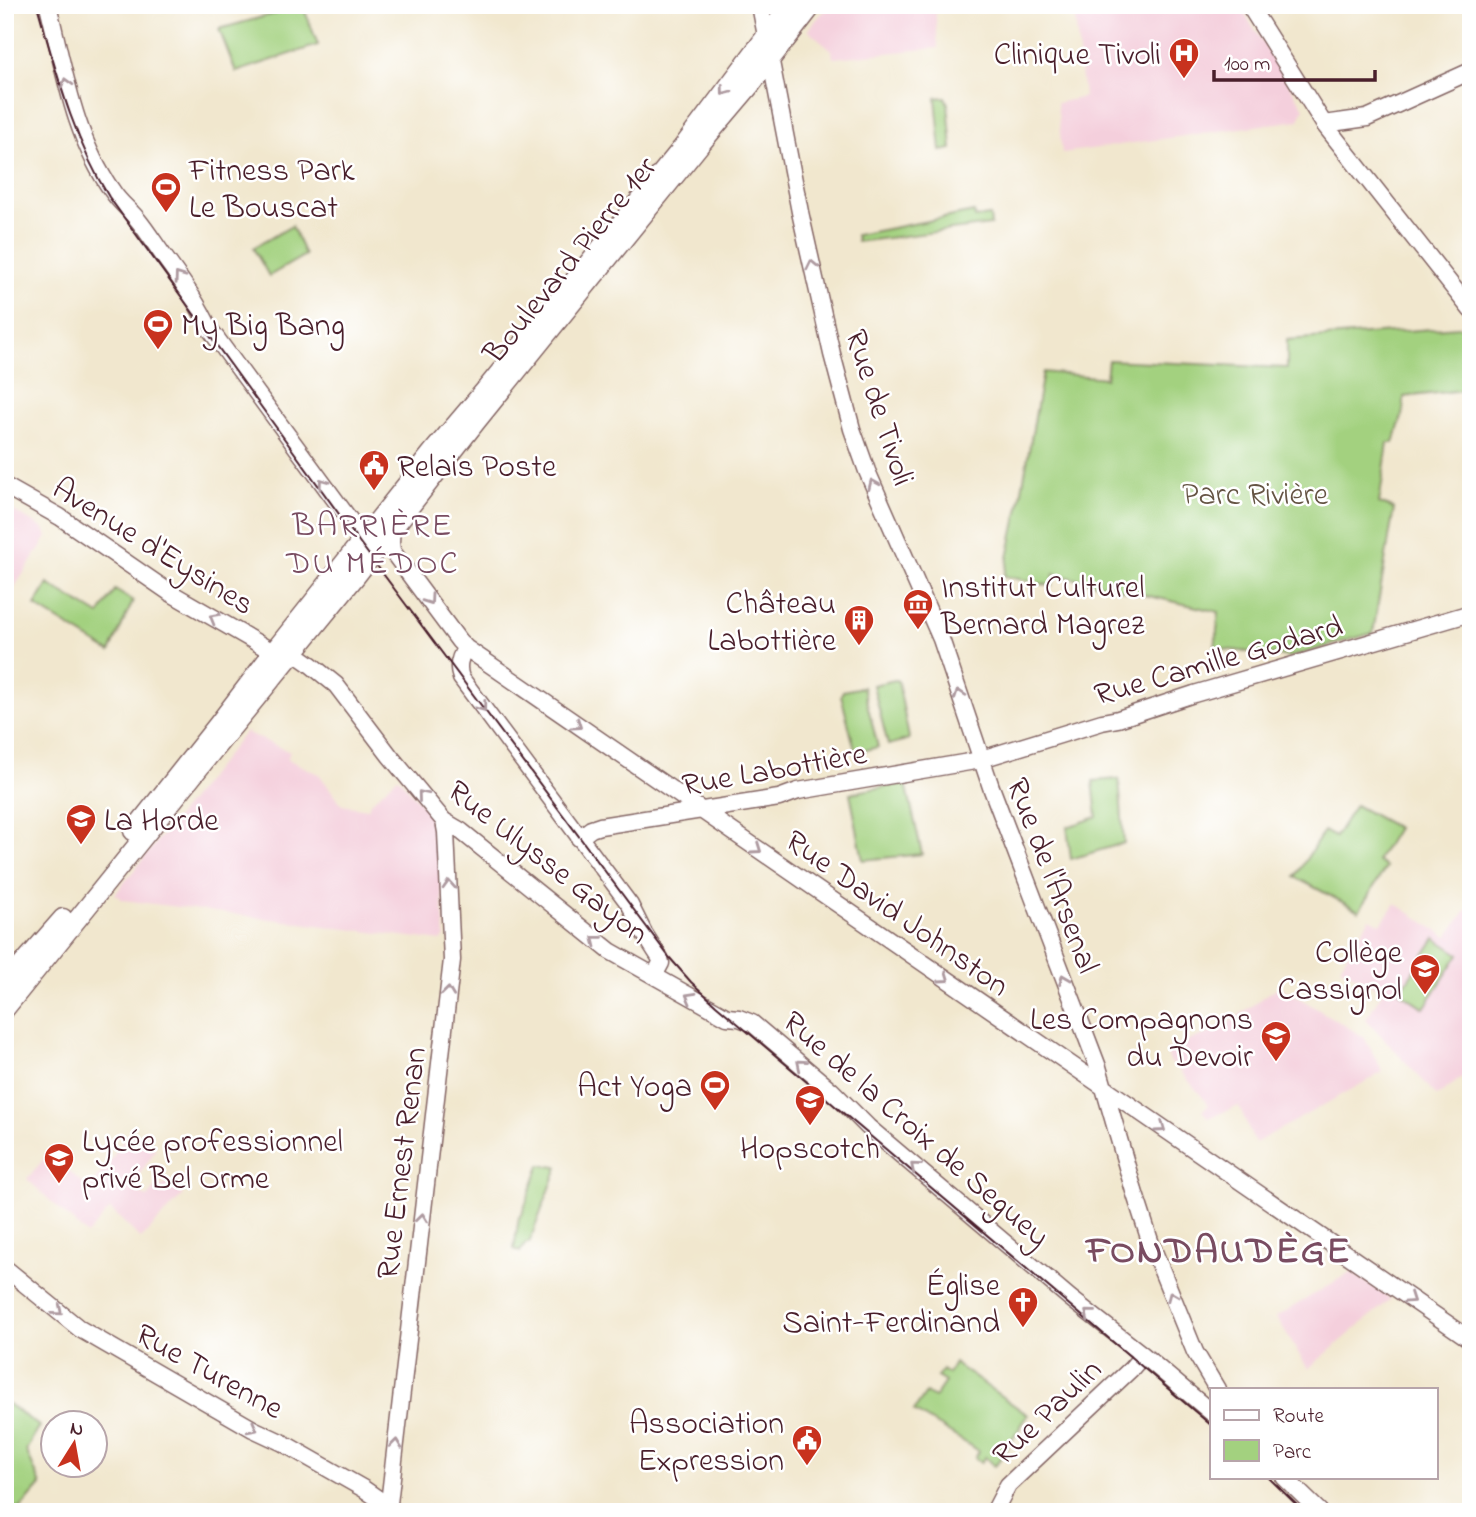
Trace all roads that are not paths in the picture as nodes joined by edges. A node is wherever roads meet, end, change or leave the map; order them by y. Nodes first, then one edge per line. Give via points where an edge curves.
1 (48, 5) edge
2 (761, 5) edge
3 (791, 5) edge
4 (813, 5) edge
5 (1249, 5) edge
6 (766, 36) junction
7 (785, 41) junction
8 (770, 59) junction
9 (1471, 71) edge
10 (1324, 124) junction
11 (1471, 310) edge
12 (418, 471) junction
13 (5, 486) edge
14 (391, 532) junction
15 (363, 538) junction
16 (383, 552) junction
17 (1471, 613) edge
18 (308, 635) junction
19 (466, 648) junction
20 (273, 652) junction
21 (292, 654) junction
22 (337, 685) junction
23 (213, 751) junction
24 (981, 759) junction
25 (701, 810) junction
26 (444, 821) junction
27 (579, 838) junction
28 (654, 976) junction
29 (5, 984) edge
30 (5, 1009) edge
31 (727, 1017) joint
32 (1105, 1089) junction
33 (5, 1268) edge
34 (1471, 1340) edge
35 (1143, 1355) junction
36 (1216, 1388) edge
37 (1210, 1411) edge
38 (1285, 1478) edge
39 (390, 1510) edge
40 (994, 1512) edge
41 (1320, 1512) edge

15 -> 1 street via 105,180 74,109
2 - 6 street, Rue de Tivoli
3 - 6 main road, Boulevard Pierre 1er
4 - 7 main road, Boulevard Pierre 1er
5 - 10 street
6 - 7 street
6 - 8 street, Rue de Tivoli
6 -> 12 main road, Boulevard Pierre 1er via 681,149
7 - 8 main road, Boulevard Pierre 1er
8 - 14 main road, Boulevard Pierre 1er
24 -> 8 street, Rue de Tivoli via 941,639 852,429 818,293
9 - 10 street via 1367,118
10 - 11 street
12 - 14 street via 393,516
12 - 15 main road, Boulevard Pierre 1er
20 -> 13 street, Avenue d'Eysines via 169,592 60,517
14 - 16 main road, Boulevard Pierre 1er
15 - 18 street via 352,566 319,610
15 - 20 main road, Boulevard Pierre 1er
16 - 18 main road, Boulevard Pierre 1er
16 -> 19 street
17 - 24 street, Rue Camille Godard
18 - 21 main road, Boulevard Pierre 1er
18 - 22 street, Rue Ulysse Gayon via 310,648
19 -> 25 street, Rue David Johnston
19 -> 27 street via 460,657 461,678
20 - 21 street
20 - 23 street via 267,672
20 - 29 main road, Boulevard Pierre 1er via 79,899
21 - 22 street, Rue Ulysse Gayon
21 - 23 main road, Boulevard Pierre 1er
26 -> 22 street, Rue Ulysse Gayon
23 - 30 main road, Boulevard Pierre 1er
24 - 25 street, Rue Labottière
32 -> 24 street, Rue de l'Arsenal
25 - 27 street, Rue Labottière via 600,826
25 -> 32 street, Rue David Johnston
28 -> 26 street, Rue Ulysse Gayon via 610,951
39 -> 26 street, Rue Ernest Renan via 452,960
27 - 28 street via 630,905 660,958
31 -> 28 street, Rue Ulysse Gayon
35 -> 31 street, Rue de la Croix de Seguey via 868,1127 758,1027
32 -> 34 street, Rue David Johnston
36 -> 32 street, Rue de l'Arsenal via 1198,1359 1151,1244
33 -> 39 street, Rue Turenne via 80,1329 283,1443
35 - 37 street, Rue de la Croix de Seguey
35 - 40 street, Rue Paulin via 1008,1485
38 - 41 street

